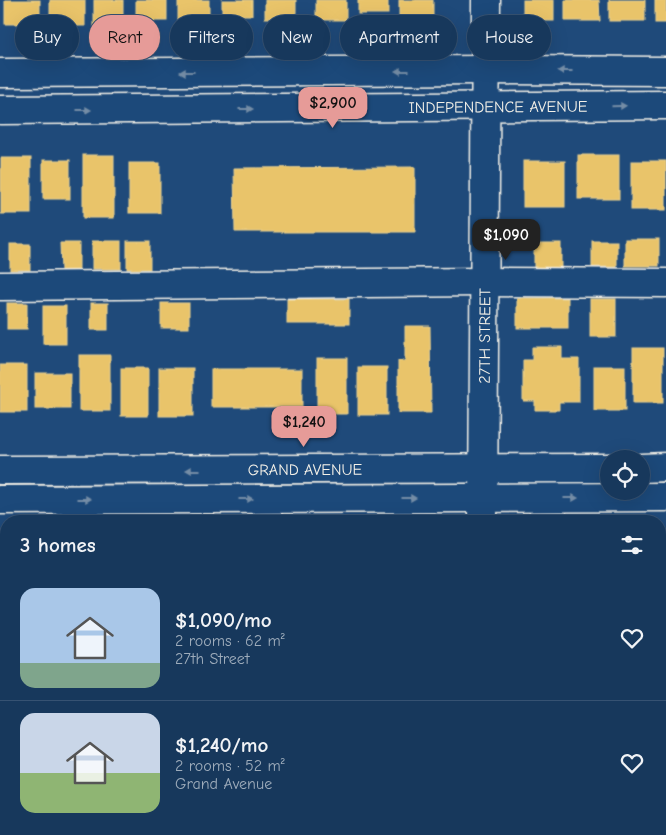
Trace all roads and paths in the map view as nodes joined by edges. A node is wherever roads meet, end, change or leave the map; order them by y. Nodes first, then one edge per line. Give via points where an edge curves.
1 (486, 0) edge
2 (486, 70) junction
3 (666, 71) edge
4 (43, 72) junction
5 (0, 73) edge
6 (666, 105) edge
7 (485, 107) junction
8 (0, 110) edge
9 (42, 110) junction
10 (484, 282) junction
11 (666, 283) edge
12 (0, 286) edge
13 (666, 467) edge
14 (600, 468) edge
15 (650, 468) edge
16 (483, 469) junction
17 (0, 470) edge
18 (51, 470) junction
19 (666, 497) edge
20 (0, 500) edge
21 (51, 500) junction
22 (483, 510) edge

1 - 2 street, 27TH STREET
3 -> 2 street
2 -> 4 street
2 - 7 street, 27TH STREET
4 - 5 street
4 - 9 street
7 -> 6 street, INDEPENDENCE AVENUE
9 -> 7 street, INDEPENDENCE AVENUE
7 - 10 street, 27TH STREET
8 - 9 street, INDEPENDENCE AVENUE
10 - 11 street
10 - 12 street
10 - 16 street, 27TH STREET
13 - 15 street
14 - 16 street, GRAND AVENUE
16 -> 18 street, GRAND AVENUE
16 - 22 street, 27TH STREET
17 - 18 street, GRAND AVENUE
18 - 21 street
22 -> 19 street
20 - 21 street
21 -> 22 street

